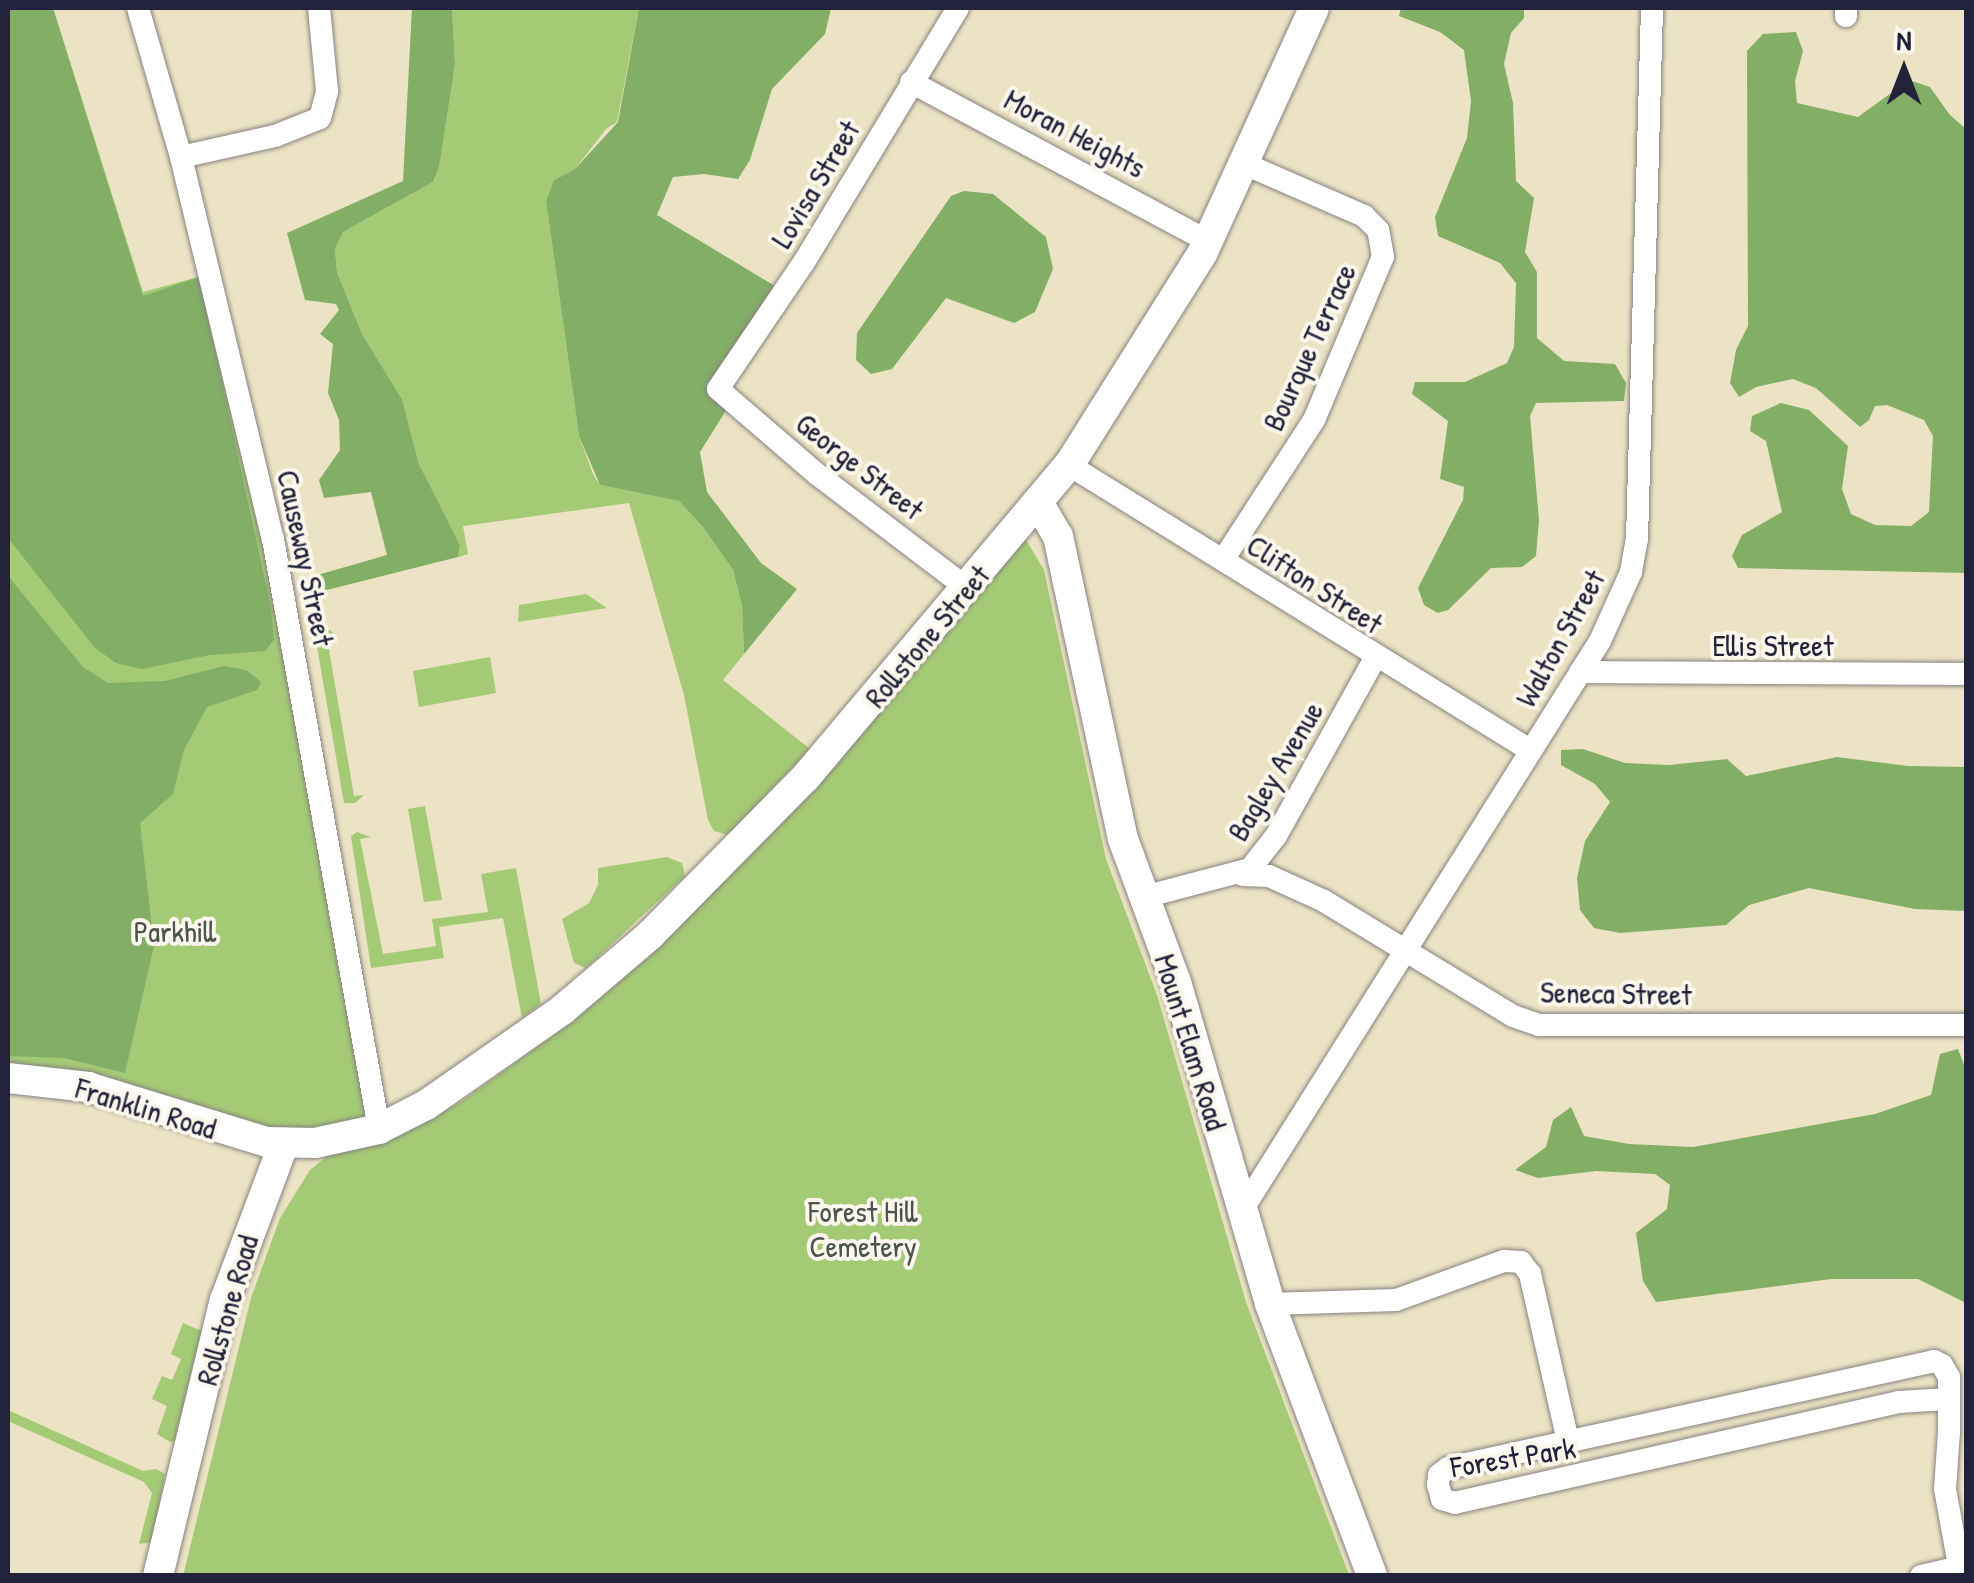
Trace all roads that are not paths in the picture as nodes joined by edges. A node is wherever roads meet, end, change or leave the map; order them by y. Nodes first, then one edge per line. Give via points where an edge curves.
1 (138, 8) edge
2 (319, 8) edge
3 (958, 8) edge
4 (1314, 8) edge
5 (1652, 8) edge
6 (911, 82) junction
7 (180, 157) junction
8 (1245, 164) junction
9 (1208, 240) junction
10 (718, 389) joint
11 (1069, 465) junction
12 (1038, 502) junction
13 (1223, 560) junction
14 (967, 588) junction
15 (1375, 658) junction
16 (1580, 672) junction
17 (1966, 674) edge
18 (1530, 750) junction
19 (1243, 875) junction
20 (1144, 898) junction
21 (1405, 948) junction
22 (1966, 1025) edge
23 (8, 1078) edge
24 (379, 1129) junction
25 (284, 1143) junction
26 (1241, 1212) junction
27 (1270, 1304) junction
28 (1949, 1399) junction
29 (1958, 1431) edge
30 (1568, 1440) junction
31 (1960, 1571) edge
32 (158, 1576) edge
33 (1372, 1576) edge
34 (1920, 1576) edge

1 - 7 street, Causeway Street
2 - 7 street via 328,91 320,118 275,136
3 - 6 street, Lovisa Street
4 - 8 main road, Rollstone Street
5 - 16 street, Walton Street via 1637,539 1623,593
6 - 9 street, Moran Heights
6 - 10 street, Lovisa Street via 804,262
7 - 24 street, Causeway Street via 273,539
8 - 9 main road, Rollstone Street
8 - 13 street, Bourque Terrace via 1364,216 1378,230 1383,257 1314,420
9 - 11 main road, Rollstone Street
10 - 14 street, George Street
11 - 12 main road, Rollstone Street
11 - 13 street, Clifton Street
12 - 14 main road, Rollstone Street
12 - 20 main road, Mount Elam Road via 1058,536 1110,794
13 - 15 street, Clifton Street
14 - 24 main road, Rollstone Street via 841,739 650,935 484,1068
15 - 18 street, Clifton Street
15 - 19 street, Bagley Avenue via 1276,836
16 - 17 street, Ellis Street
16 - 18 street, Walton Street
18 - 21 street, Walton Street
19 - 20 street, Bagley Avenue
19 - 21 street, Seneca Street via 1278,879
20 - 26 main road, Mount Elam Road via 1181,996
21 - 22 street, Seneca Street via 1512,1016 1546,1026
21 - 26 street, Walton Street
23 - 25 main road, Franklin Road via 88,1087 233,1134
24 - 25 main road
25 - 32 main road, Rollstone Road via 226,1300
26 - 27 main road, Mount Elam Road
27 - 30 street via 1396,1300 1504,1261 1520,1262 1530,1274
27 - 33 main road, Mount Elam Road
28 - 29 street
28 - 30 street, Forest Park via 1949,1377 1929,1360
28 - 30 street, Forest Park via 1899,1402 1454,1503 1440,1494 1439,1475 1448,1468
29 - 31 street via 1945,1489
31 - 34 street

